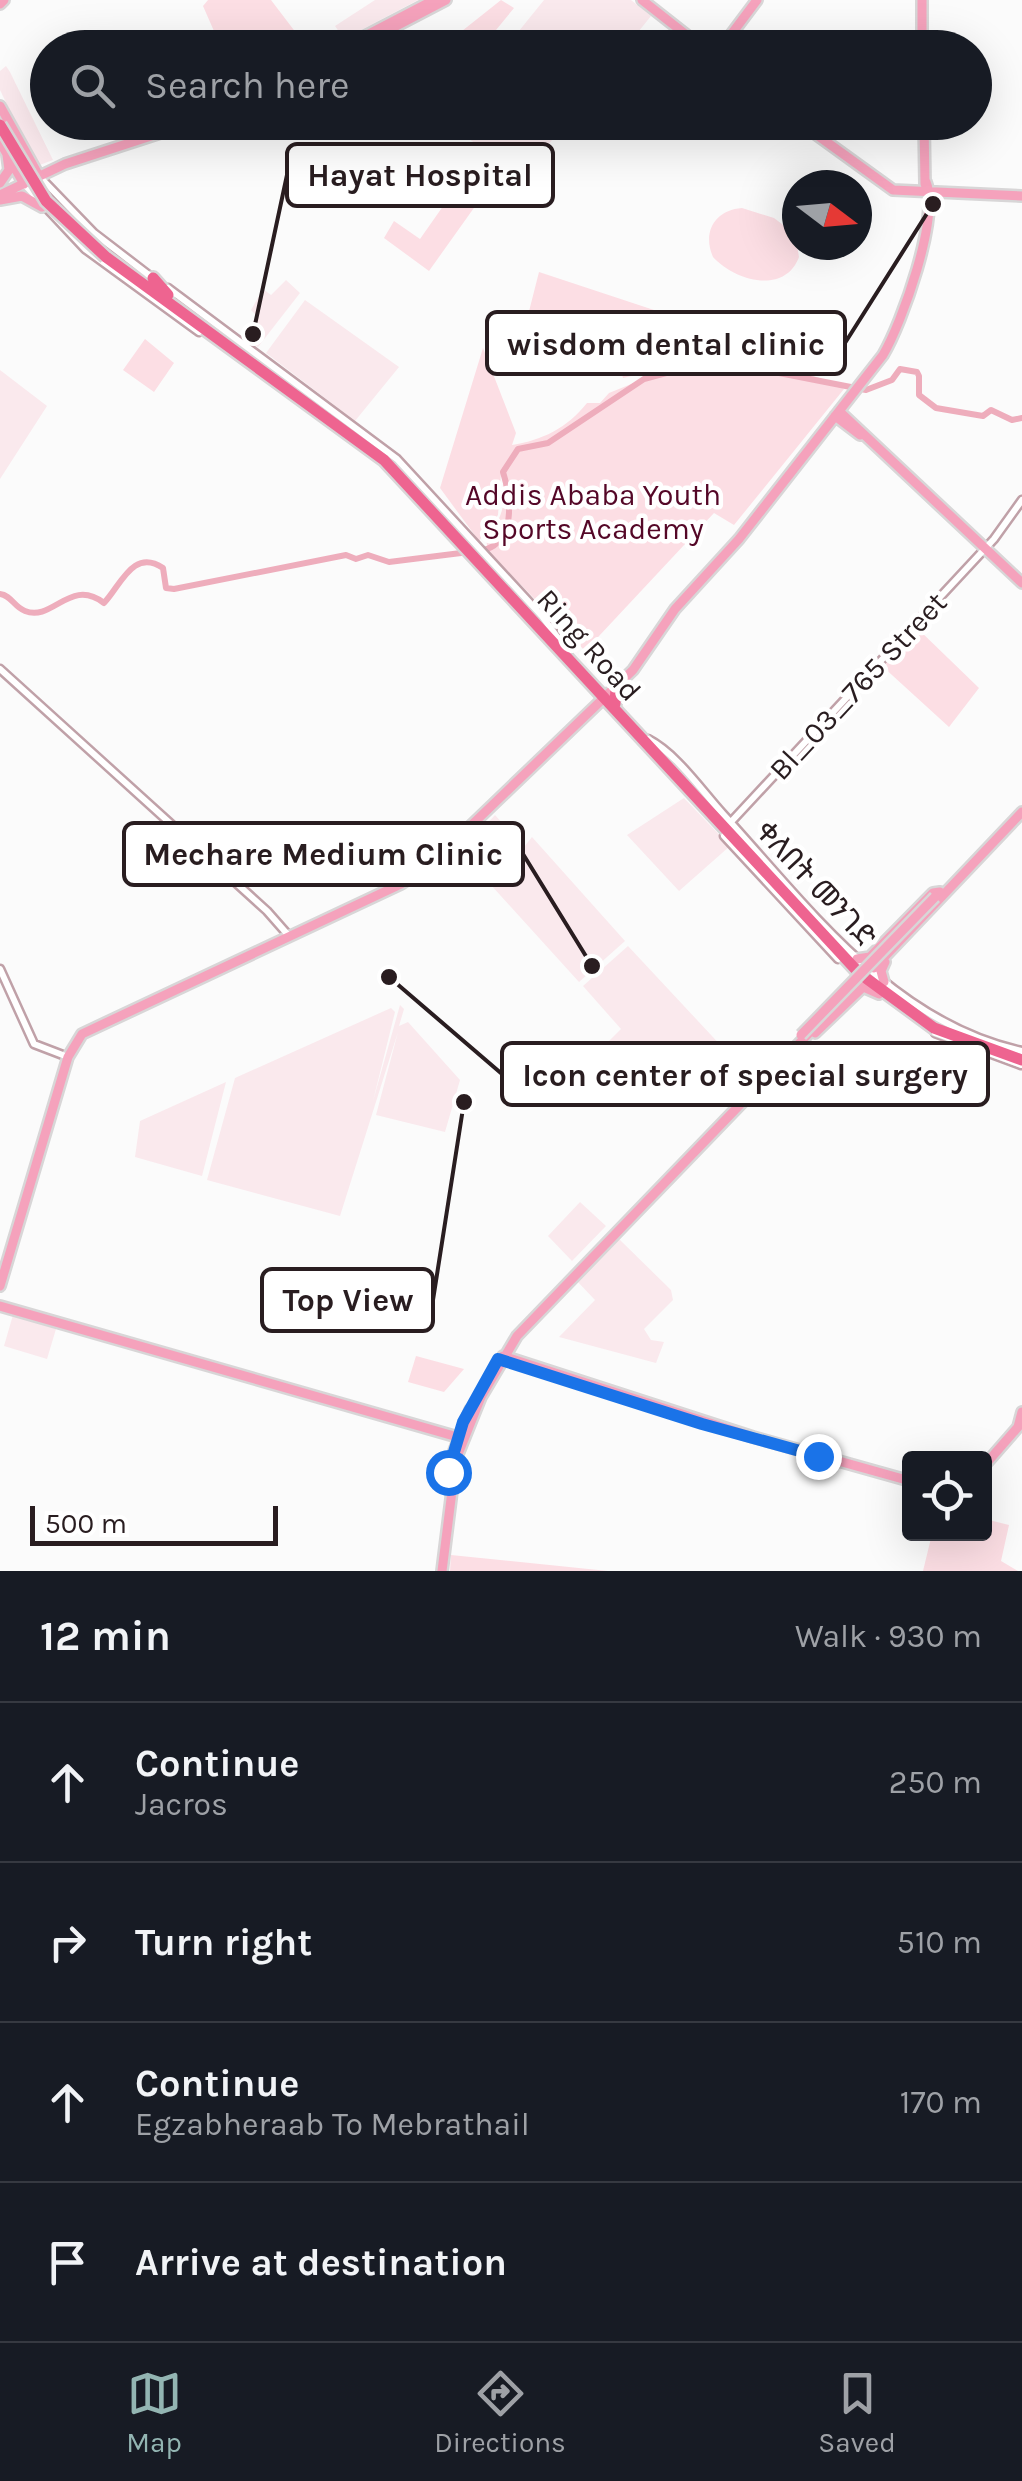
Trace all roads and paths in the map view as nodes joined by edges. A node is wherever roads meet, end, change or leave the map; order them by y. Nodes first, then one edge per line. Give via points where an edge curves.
1 (640, 0) edge
2 (755, 0) edge
3 (922, 0) edge
4 (440, 1) edge
5 (380, 30) edge
6 (387, 30) edge
7 (678, 30) edge
8 (732, 30) edge
9 (922, 30) edge
10 (0, 106) edge
11 (0, 121) edge
12 (125, 140) edge
13 (133, 140) edge
14 (825, 140) edge
15 (925, 140) edge
16 (0, 142) edge
17 (21, 145) junction
18 (7, 155) junction
19 (79, 156) junction
20 (58, 167) junction
21 (38, 174) junction
22 (23, 181) junction
23 (47, 186) junction
24 (0, 191) edge
25 (926, 193) junction
26 (1022, 195) edge
27 (42, 207) junction
28 (148, 284) junction
29 (847, 397) junction
30 (837, 413) junction
31 (1022, 500) edge
32 (985, 549) junction
33 (474, 552) junction
34 (1022, 583) edge
35 (0, 669) edge
36 (604, 696) junction
37 (647, 742) junction
38 (1022, 809) edge
39 (730, 822) junction
40 (939, 896) junction
41 (289, 936) junction
42 (857, 959) junction
43 (0, 969) edge
44 (851, 971) junction
45 (884, 982) junction
46 (882, 995) junction
47 (804, 1035) junction
48 (68, 1057) junction
49 (1022, 1058) edge
50 (711, 1130) junction
51 (0, 1286) edge
52 (0, 1306) edge
53 (501, 1358) junction
54 (462, 1424) junction
55 (1021, 1424) edge
56 (444, 1432) junction
57 (461, 1438) junction
58 (992, 1457) edge
59 (902, 1479) edge
60 (440, 1571) edge

1 - 7 main road
2 - 8 main road
3 - 9 main road
4 - 5 main road
4 - 6 main road
10 - 17 main road, Ring Road
11 - 28 highway, Ring Road, bridge via 50,205 86,242
12 - 19 main road
13 - 19 main road
14 - 25 main road via 880,180
15 - 25 main road
16 - 18 main road, Ring Road
17 - 18 main road
17 - 21 main road, Ring Road
18 - 22 main road, Ring Road
18 - 24 main road via 10,170
19 - 20 main road
19 - 21 main road
20 - 21 main road
20 - 23 main road
21 - 22 main road
21 - 23 street, Ring Road
22 - 24 main road
22 - 27 street, Ring Road
23 - 28 street, Ring Road
24 - 27 main road
25 - 26 main road
25 - 29 main road via 897,317
27 - 28 street, Ring Road via 85,249
28 - 33 street, Ring Road via 360,444
28 - 33 highway, Ring Road via 376,453
28 - 33 street, Ring Road via 369,435
29 - 30 main road
29 - 36 main road
30 - 32 main road
30 - 36 main road
31 - 32 street, Bl_03_765 Street
32 - 34 main road
32 - 39 street, Bl_03_765 Street
33 - 36 highway, Ring Road
35 - 41 street
36 - 37 highway, Ring Road
36 - 41 main road via 411,877
37 - 39 street
37 - 44 street via 664,771
37 - 49 highway, ቀለበት መንገድ via 864,971 937,1025
38 - 40 main road
39 - 42 street
40 - 42 main road via 933,893 870,958
40 - 45 main road via 883,964
40 - 47 main road, bridge
41 - 48 main road via 91,1028
42 - 45 street
43 - 48 street via 34,1044
44 - 46 street
44 - 47 main road via 848,984 801,1029
45 - 49 street via 949,1026
46 - 47 main road via 863,988
46 - 49 street via 946,1039
47 - 50 main road
48 - 51 main road
50 - 53 main road via 531,1318
50 - 53 main road via 559,1281
52 - 56 main road
53 - 54 main road
53 - 57 main road
53 - 59 main road
54 - 56 main road
54 - 57 main road
55 - 58 main road
56 - 57 main road
57 - 60 main road

